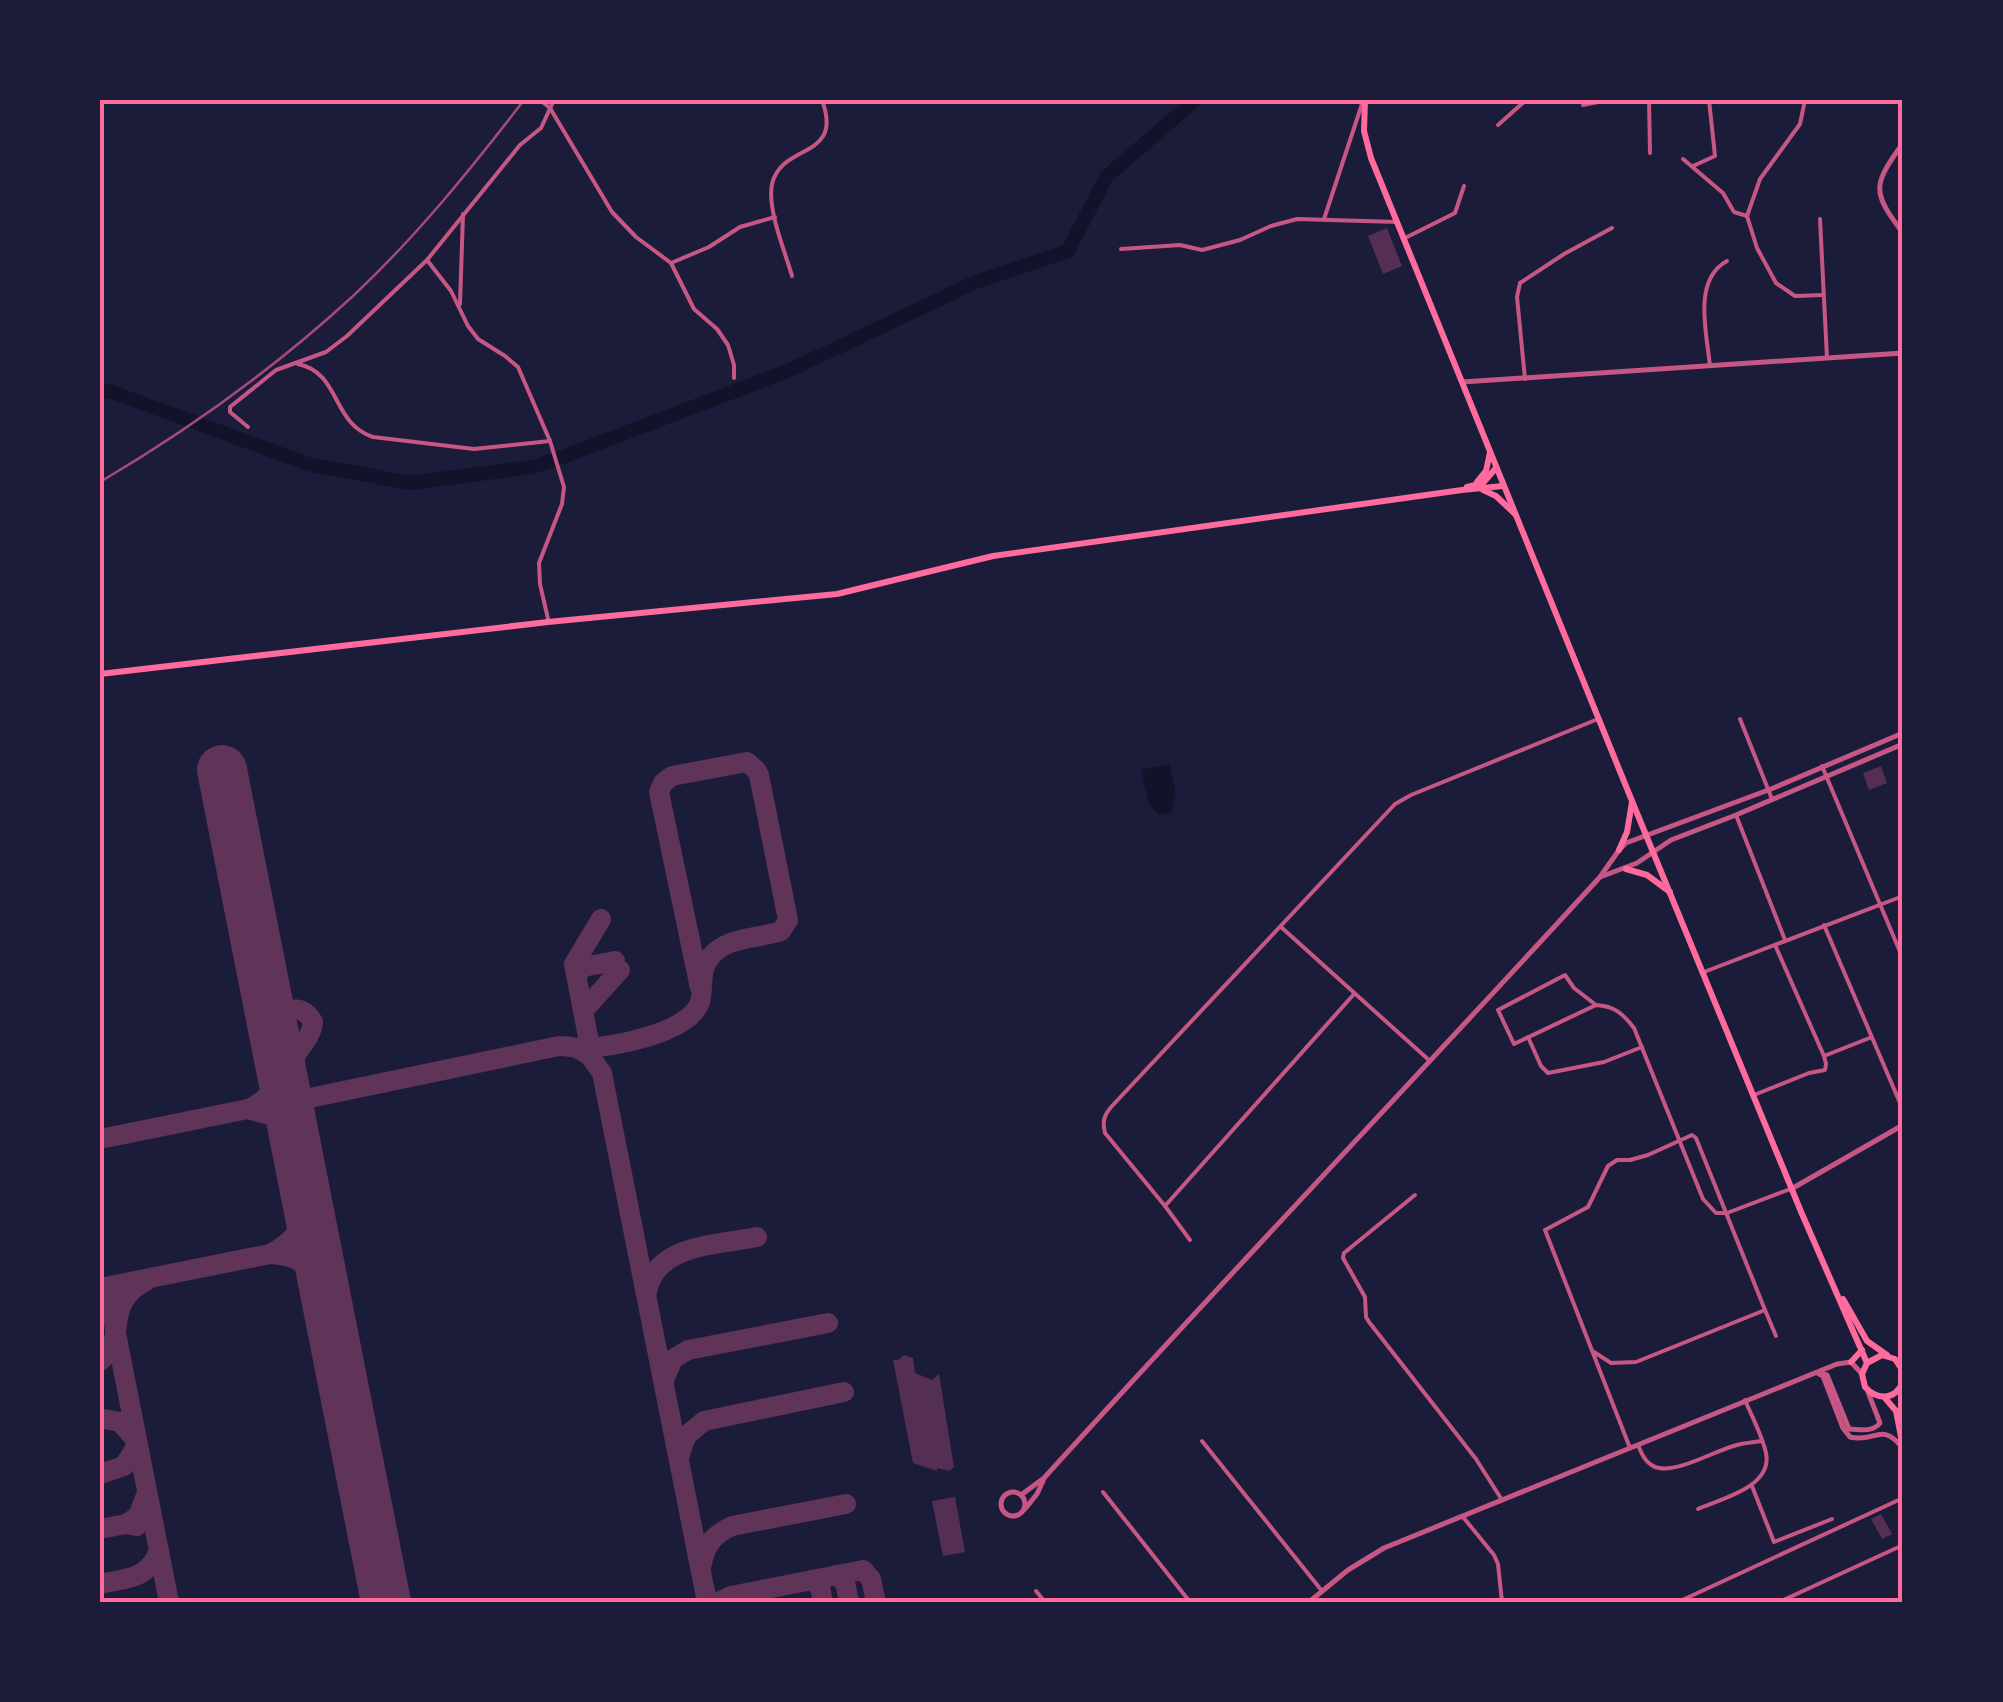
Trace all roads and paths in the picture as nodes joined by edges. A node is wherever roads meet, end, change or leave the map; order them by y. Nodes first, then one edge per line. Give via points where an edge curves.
1 (540, 100) edge
2 (554, 100) edge
3 (822, 100) edge
4 (1364, 100) edge
5 (1526, 100) edge
6 (1608, 100) edge
7 (1650, 100) edge
8 (1708, 100) edge
9 (1806, 100) edge
10 (1584, 105) dead end
11 (550, 108) junction
12 (1498, 125) dead end
13 (1903, 143) edge
14 (1650, 154) dead end
15 (1683, 158) dead end
16 (1694, 166) junction
17 (1464, 186) dead end
18 (463, 214) junction
19 (1748, 216) junction
20 (775, 218) junction
21 (1324, 220) junction
22 (1820, 220) dead end
23 (1398, 222) junction
24 (1612, 228) dead end
25 (1903, 233) edge
26 (1404, 238) junction
27 (1120, 249) dead end
28 (427, 260) junction
29 (1727, 261) dead end
30 (672, 263) junction
31 (792, 276) dead end
32 (1823, 295) junction
33 (460, 309) junction
34 (1903, 353) edge
35 (1826, 358) junction
36 (294, 363) junction
37 (1710, 366) junction
38 (734, 378) dead end
39 (1525, 379) junction
40 (1462, 382) junction
41 (248, 427) dead end
42 (550, 441) junction
43 (1490, 452) junction
44 (1496, 468) junction
45 (1503, 486) junction
46 (1475, 487) junction
47 (1515, 514) junction
48 (548, 622) junction
49 (100, 674) edge
50 (1598, 719) junction
51 (1740, 719) dead end
52 (1903, 733) edge
53 (1903, 744) edge
54 (1822, 766) junction
55 (1826, 776) junction
56 (1768, 790) junction
57 (1772, 800) junction
58 (1632, 801) junction
59 (1736, 815) junction
60 (1646, 836) junction
61 (1619, 850) junction
62 (1653, 851) junction
63 (1626, 869) junction
64 (1600, 877) junction
65 (1671, 893) junction
66 (1903, 896) edge
67 (1880, 905) junction
68 (1824, 925) junction
69 (1281, 927) junction
70 (1785, 940) junction
71 (1775, 944) junction
72 (1903, 959) edge
73 (1704, 972) junction
74 (1354, 994) junction
75 (1596, 1005) junction
76 (1528, 1037) junction
77 (1872, 1037) junction
78 (1642, 1047) junction
79 (1824, 1056) junction
80 (1431, 1062) junction
81 (1754, 1095) junction
82 (1903, 1110) edge
83 (1903, 1125) edge
84 (1679, 1140) junction
85 (1792, 1188) junction
86 (1415, 1195) dead end
87 (1165, 1206) junction
88 (1727, 1213) junction
89 (1190, 1240) dead end
90 (1839, 1296) junction
91 (1765, 1310) junction
92 (1776, 1336) dead end
93 (1862, 1350) junction
94 (1594, 1352) junction
95 (1888, 1356) junction
96 (1851, 1362) junction
97 (1867, 1363) junction
98 (1903, 1371) edge
99 (1816, 1373) junction
100 (1862, 1374) junction
101 (1902, 1385) edge
102 (1868, 1391) junction
103 (1884, 1397) junction
104 (1746, 1400) junction
105 (1903, 1405) edge
106 (1202, 1440) dead end
107 (1762, 1441) junction
108 (1638, 1445) junction
109 (1630, 1448) junction
110 (1903, 1448) edge
111 (1044, 1478) junction
112 (1752, 1486) junction
113 (1102, 1492) dead end
114 (1021, 1495) junction
115 (1903, 1498) edge
116 (1502, 1500) junction
117 (1025, 1508) junction
118 (1698, 1509) dead end
119 (1463, 1517) junction
120 (1832, 1520) dead end
121 (1903, 1545) edge
122 (1036, 1591) dead end
123 (1322, 1591) junction
124 (1791, 1599) edge
125 (1045, 1602) edge
126 (1190, 1602) edge
127 (1309, 1602) edge
128 (1502, 1602) edge
129 (1678, 1602) edge
130 (1779, 1602) edge

1 - 11 street
2 - 11 street
3 - 20 street via 828,129 776,174
4 - 21 street
4 - 23 main road via 1366,142
5 - 12 street
6 - 10 street
7 - 14 street
8 - 16 street via 1715,156
9 - 19 street via 1800,124 1760,179
11 - 18 street
11 - 30 street via 612,212
13 - 25 street via 1879,189
15 - 16 street
16 - 19 street via 1734,212
17 - 26 street via 1455,213
18 - 28 street
18 - 33 street
19 - 32 street via 1776,283 1796,296
20 - 30 street via 740,227
20 - 31 street
21 - 23 street
21 - 27 street via 1297,219 1202,250
22 - 32 street
23 - 26 main road
24 - 39 street via 1520,283
26 - 40 main road
28 - 33 street
28 - 36 street via 347,336
29 - 37 street via 1706,288
30 - 38 street via 694,309 728,344
32 - 35 street
33 - 42 street via 478,340 518,368
34 - 35 street
35 - 37 street
36 - 41 street via 230,406
36 - 42 street via 320,373 352,425 373,437 474,449
37 - 39 street
39 - 40 street
40 - 43 main road
42 - 48 street via 564,486 538,563
43 - 44 main road
43 - 46 main road
44 - 45 main road
44 - 46 main road
45 - 46 main road
45 - 47 main road
46 - 47 main road
46 - 48 main road via 993,556 836,594
47 - 50 main road
48 - 49 main road
50 - 58 main road
50 - 69 street via 1396,804
51 - 56 street
52 - 54 street
53 - 55 street
54 - 55 street
54 - 56 street
55 - 57 street
55 - 67 street
56 - 57 street
56 - 60 street
57 - 59 street
58 - 60 main road
58 - 61 main road
59 - 62 street
59 - 70 street
60 - 61 street
60 - 62 main road
61 - 64 street
62 - 63 street
62 - 65 main road
63 - 64 street
63 - 65 main road
64 - 80 street
65 - 73 main road
66 - 67 street
67 - 68 street
67 - 72 street
68 - 70 street
68 - 77 street
69 - 74 street
69 - 87 street via 1106,1113 1105,1133
70 - 71 street
71 - 73 street
71 - 79 street
73 - 81 main road
74 - 80 street
74 - 87 street
75 - 76 street
75 - 76 street via 1565,975 1498,1010 1514,1044
75 - 78 street via 1625,1016
76 - 78 street via 1548,1073
77 - 79 street
77 - 82 street
78 - 84 street
79 - 81 street via 1825,1070
80 - 111 street
81 - 85 main road
83 - 85 street
84 - 88 street via 1703,1198 1716,1213
84 - 88 street via 1696,1138
84 - 94 street via 1608,1166 1588,1207 1545,1230
85 - 88 street
85 - 90 main road
86 - 116 street via 1343,1258 1365,1297 1369,1322
87 - 89 street
88 - 91 street
90 - 93 main road
90 - 95 main road via 1868,1341
91 - 92 street
91 - 94 street via 1636,1362 1611,1363
93 - 96 main road
93 - 97 main road
94 - 109 street
95 - 97 main road
95 - 98 main road
96 - 99 street
96 - 100 street
97 - 100 main road
99 - 102 street via 1827,1375 1849,1428 1871,1430 1880,1423
99 - 104 street
99 - 110 street via 1850,1436 1887,1433
100 - 102 main road
101 - 103 main road
101 - 105 main road
102 - 103 main road
103 - 110 main road via 1896,1411
104 - 107 street
104 - 108 street
106 - 123 street
107 - 108 street via 1670,1468 1650,1464
107 - 112 street via 1766,1465
108 - 109 street
109 - 116 street
111 - 114 street
111 - 117 street
112 - 118 street
112 - 120 street via 1774,1542
113 - 126 street
114 - 117 street
114 - 117 street via 1006,1494 1001,1507 1012,1517
115 - 129 street
116 - 119 street
119 - 123 street via 1384,1548
119 - 128 street via 1494,1555
121 - 124 street
122 - 125 street
123 - 127 street
124 - 130 street

